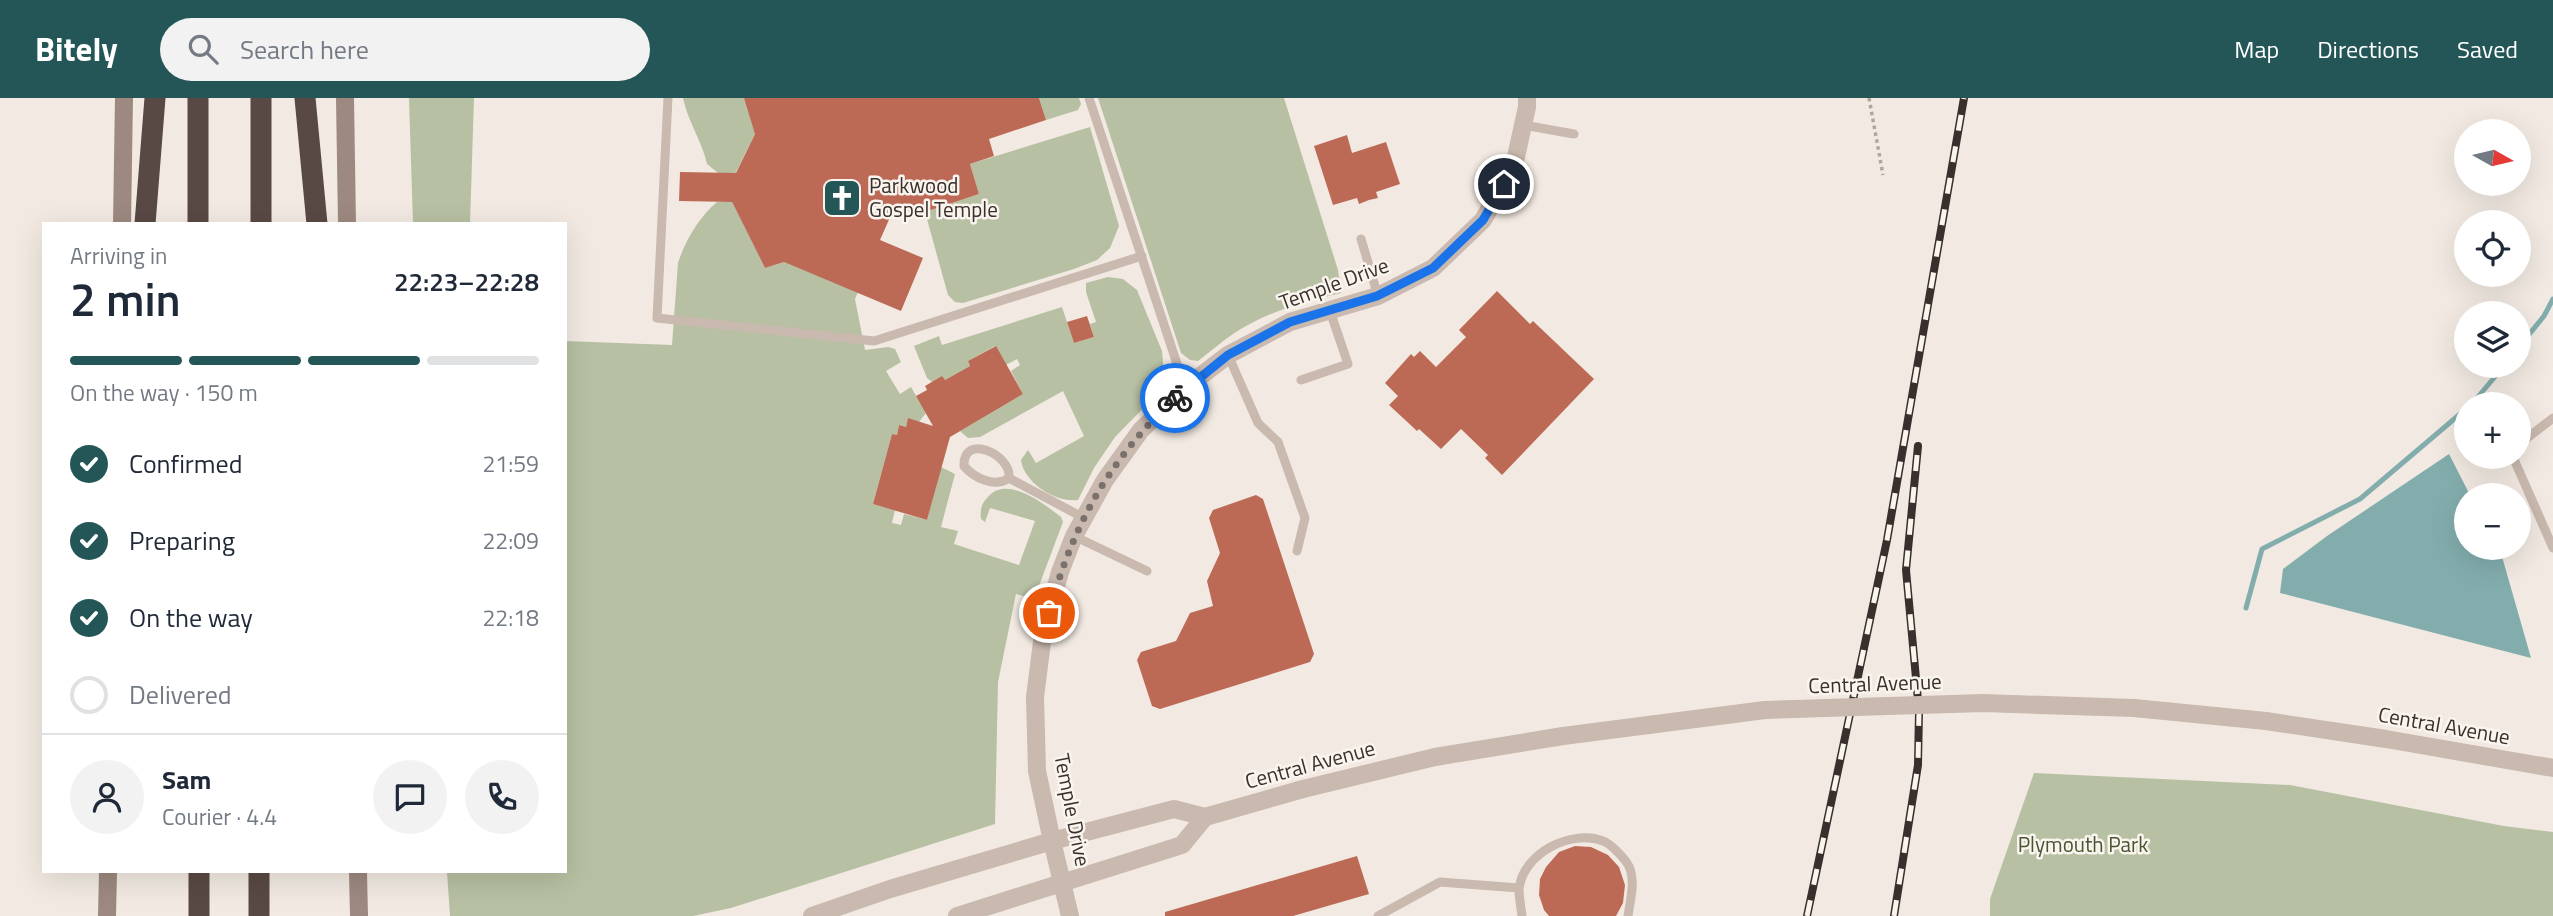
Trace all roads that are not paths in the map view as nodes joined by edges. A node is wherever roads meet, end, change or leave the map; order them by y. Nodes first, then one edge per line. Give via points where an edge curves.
1 (124, 98) edge
2 (155, 98) edge
3 (198, 98) edge
4 (261, 98) edge
5 (305, 98) edge
6 (345, 98) edge
7 (668, 98) edge
8 (1089, 98) edge
9 (1527, 98) edge
10 (1523, 125) junction
11 (1574, 134) dead end
12 (122, 222) edge
13 (145, 222) edge
14 (198, 222) edge
15 (261, 222) edge
16 (317, 222) edge
17 (347, 222) edge
18 (1361, 239) dead end
19 (1142, 256) junction
20 (1377, 296) junction
21 (1330, 311) junction
22 (1228, 355) junction
23 (1301, 380) dead end
24 (1185, 388) junction
25 (2553, 418) edge
26 (2531, 434) edge
27 (2518, 469) edge
28 (1009, 478) junction
29 (1084, 518) junction
30 (1074, 536) junction
31 (2553, 548) edge
32 (1297, 551) dead end
33 (1147, 571) dead end
34 (2553, 768) edge
35 (1205, 817) junction
36 (1052, 841) junction
37 (108, 873) edge
38 (199, 873) edge
39 (259, 873) edge
40 (358, 873) edge
41 (1063, 882) junction
42 (1519, 888) junction
43 (360, 911) edge
44 (107, 916) edge
45 (199, 916) edge
46 (259, 916) edge
47 (812, 916) edge
48 (957, 916) edge
49 (1070, 916) edge
50 (1378, 916) edge
51 (1522, 916) edge
52 (1628, 916) edge

1 - 12 main road
2 - 13 highway
3 - 14 highway
4 - 15 highway
5 - 16 highway
6 - 17 main road
7 - 19 lane via 657,317 874,341
8 - 19 lane
9 - 10 street, Temple Drive
10 - 11 lane
10 - 20 street, Temple Drive via 1514,166 1483,220 1433,268
18 - 20 lane
19 - 24 lane
20 - 21 street, Temple Drive
21 - 22 street, Temple Drive via 1290,322
21 - 23 lane via 1348,364
22 - 24 street, Temple Drive
22 - 32 lane via 1258,423 1278,442 1287,467 1304,518
24 - 29 street, Temple Drive via 1141,430
25 - 26 lane
27 - 31 lane
28 - 28 lane via 993,483 969,472 963,456 977,447 985,450 1006,462
28 - 29 lane
29 - 30 street, Temple Drive
30 - 33 lane
30 - 36 street, Temple Drive via 1043,634 1035,697 1037,771
34 - 35 street, Central Avenue, bridge via 2279,723 2134,708 1983,703 1765,710 1435,757
35 - 36 street, Central Avenue via 1174,809
35 - 41 street via 1182,845
36 - 41 street, Temple Drive
36 - 47 street, Central Avenue
37 - 44 main road
38 - 45 highway
39 - 46 highway
40 - 43 main road
41 - 48 street
41 - 49 street, Temple Drive
42 - 50 lane via 1440,882
42 - 51 lane
42 - 52 lane via 1530,866 1551,845 1578,839 1605,841 1628,864 1632,889

